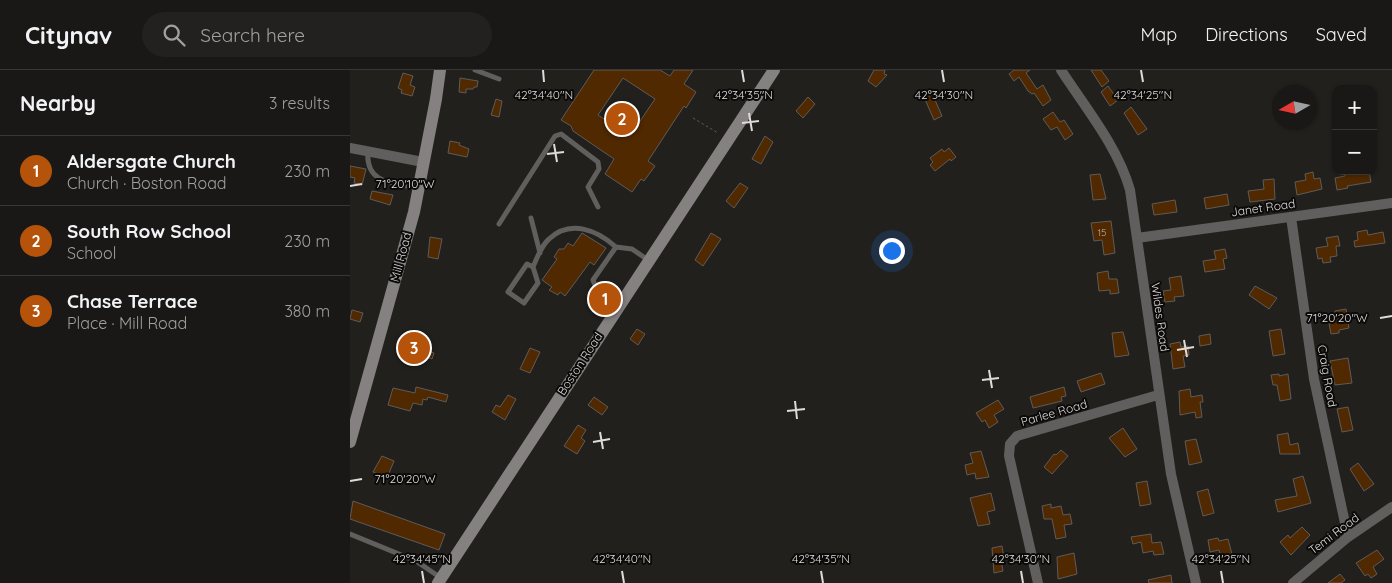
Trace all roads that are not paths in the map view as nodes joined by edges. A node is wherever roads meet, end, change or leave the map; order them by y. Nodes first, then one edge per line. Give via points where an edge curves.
1 (440, 70) edge
2 (475, 70) edge
3 (774, 70) edge
4 (1062, 70) edge
5 (500, 79) dead end
6 (350, 148) edge
7 (368, 151) junction
8 (423, 162) junction
9 (418, 188) junction
10 (1392, 203) edge
11 (598, 207) dead end
12 (1291, 217) junction
13 (531, 218) dead end
14 (499, 224) dead end
15 (1137, 238) junction
16 (616, 247) junction
17 (540, 253) junction
18 (648, 260) junction
19 (533, 267) junction
20 (616, 309) junction
21 (1158, 395) junction
22 (350, 442) edge
23 (1392, 507) edge
24 (350, 534) edge
25 (1348, 537) junction
26 (439, 580) edge
27 (1038, 583) edge
28 (1196, 583) edge
29 (1293, 583) edge

1 - 8 main road, Mill Road
2 - 5 lane
3 - 18 main road, Boston Road
4 - 15 street, Wildes Road via 1125,175
6 - 7 street
7 - 8 street
7 - 9 lane via 369,167 381,180
8 - 9 main road, Mill Road
9 - 22 main road, Mill Road
10 - 12 street, Janet Road
11 - 14 lane via 588,187 599,169 598,162 561,134 555,136
12 - 15 street, Janet Road
12 - 25 street, Craig Road via 1314,379
13 - 17 lane
15 - 21 street, Wildes Road
16 - 17 lane via 591,230 578,228 558,232 547,240
16 - 18 lane via 632,249
16 - 20 lane via 593,280 600,298
17 - 19 lane
18 - 20 main road, Boston Road
19 - 19 lane via 527,264 508,292 524,303 538,282
20 - 26 main road, Boston Road
21 - 27 street, Parlee Road via 1017,436 1010,444 1009,456
21 - 28 street, Wildes Road via 1171,474
23 - 25 street, Temi Road
24 - 26 lane via 416,561
25 - 29 street, Temi Road

